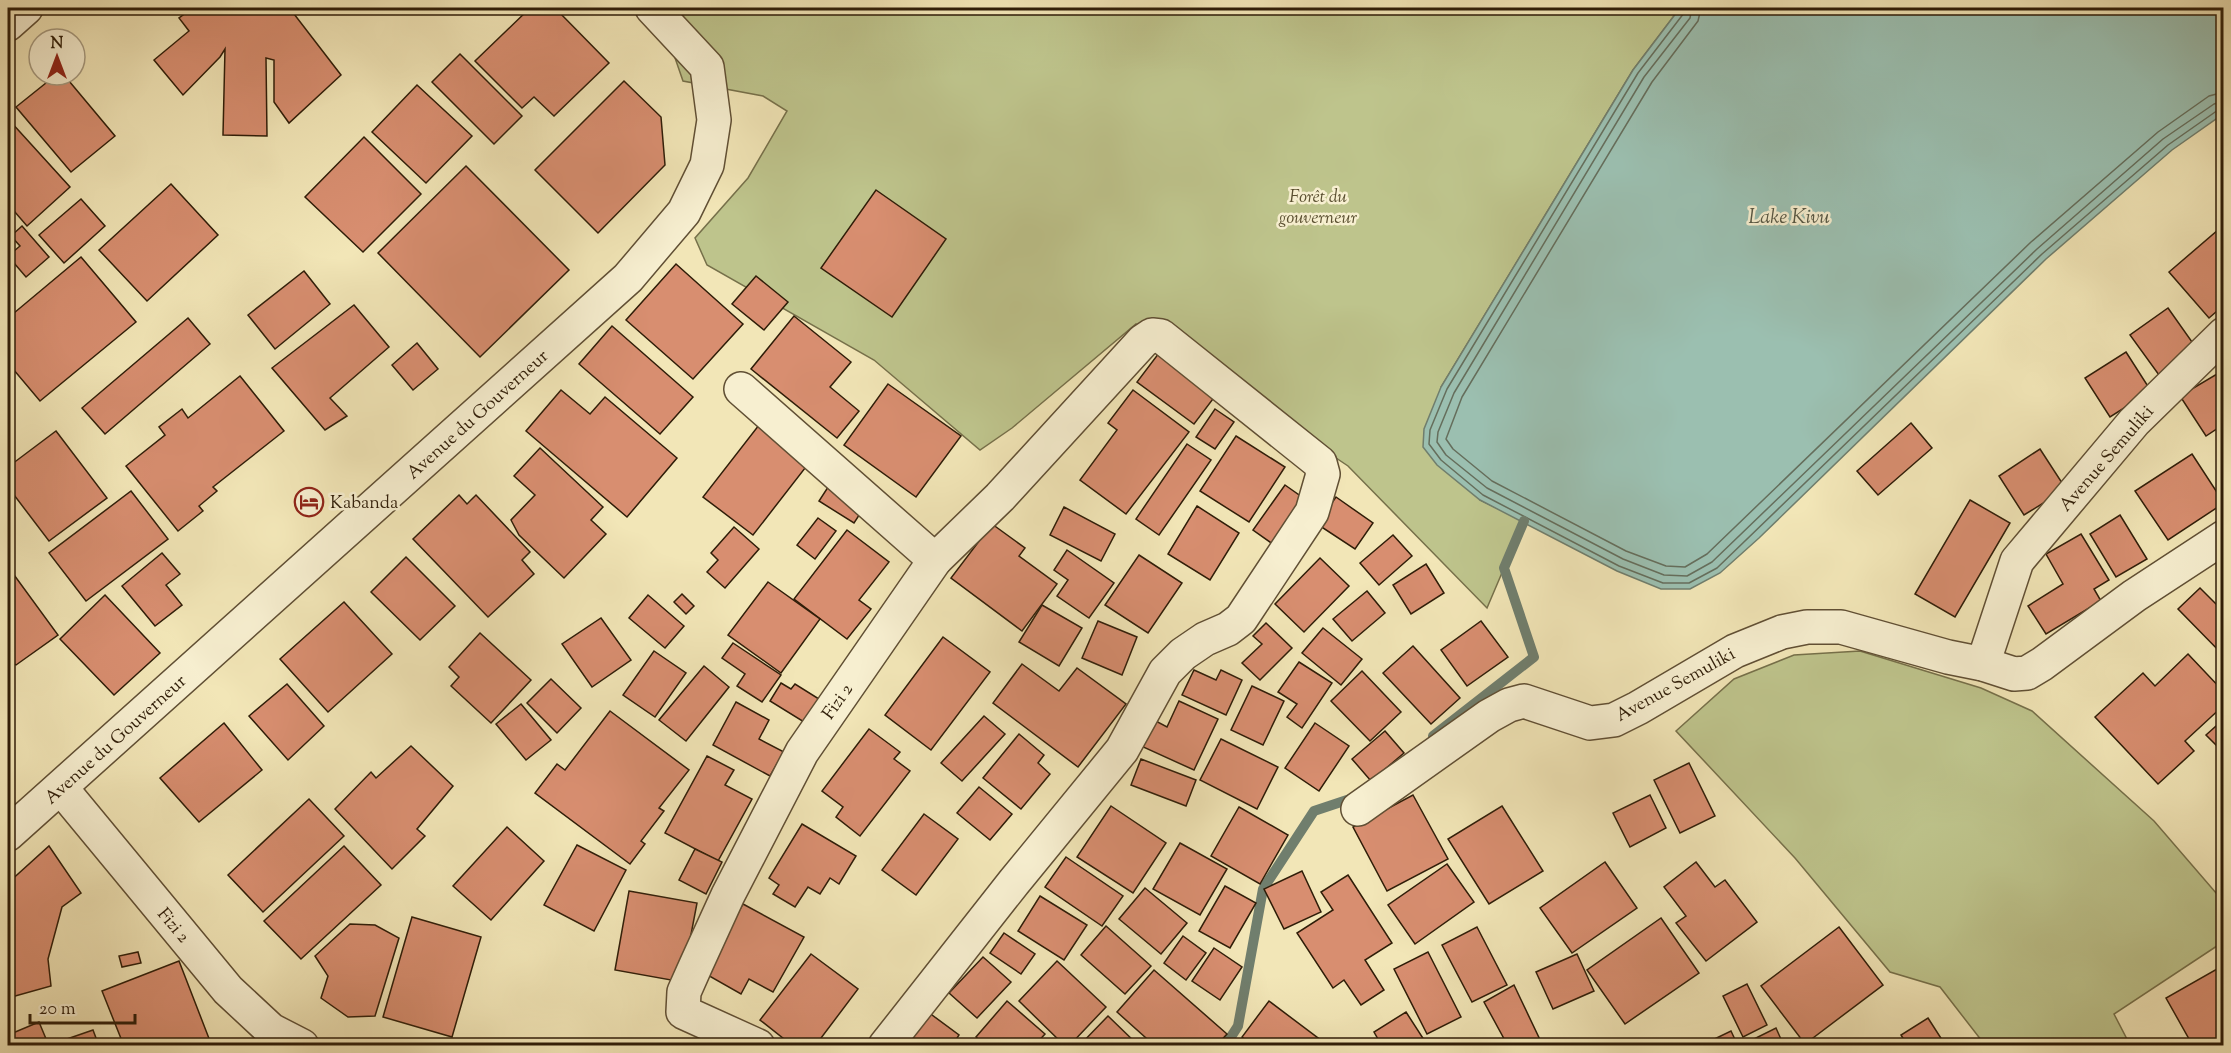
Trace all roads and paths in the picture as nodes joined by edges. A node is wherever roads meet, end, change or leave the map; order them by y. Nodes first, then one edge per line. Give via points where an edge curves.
1 (26, 8) edge
2 (652, 8) edge
3 (8, 24) edge
4 (2223, 334) edge
5 (741, 388) dead end
6 (2223, 537) edge
7 (935, 560) junction
8 (1983, 663) junction
9 (61, 788) junction
10 (1358, 809) dead end
11 (8, 834) edge
12 (302, 1046) edge
13 (758, 1046) edge
14 (885, 1046) edge

1 - 3 street
2 - 9 street, Avenue du Gouverneur via 707,67 714,120 707,165 684,212 628,278
4 - 8 street, Avenue Semuliki via 2134,422 2017,561
5 - 7 street
6 - 8 street, Avenue Semuliki via 2027,673 2014,674
7 - 13 street, Fizi 2 via 802,752 728,895 684,992 683,1012
7 - 14 street via 1000,497 1152,335 1161,336 1320,463 1323,474 1312,512 1241,619 1183,654 1165,672 1122,750
8 - 10 street, Avenue Semuliki via 1842,627 1782,632 1735,651 1614,720 1590,723 1524,701 1509,705
9 - 11 street, Avenue du Gouverneur
9 - 12 street, Fizi 2 via 228,990 272,1030

